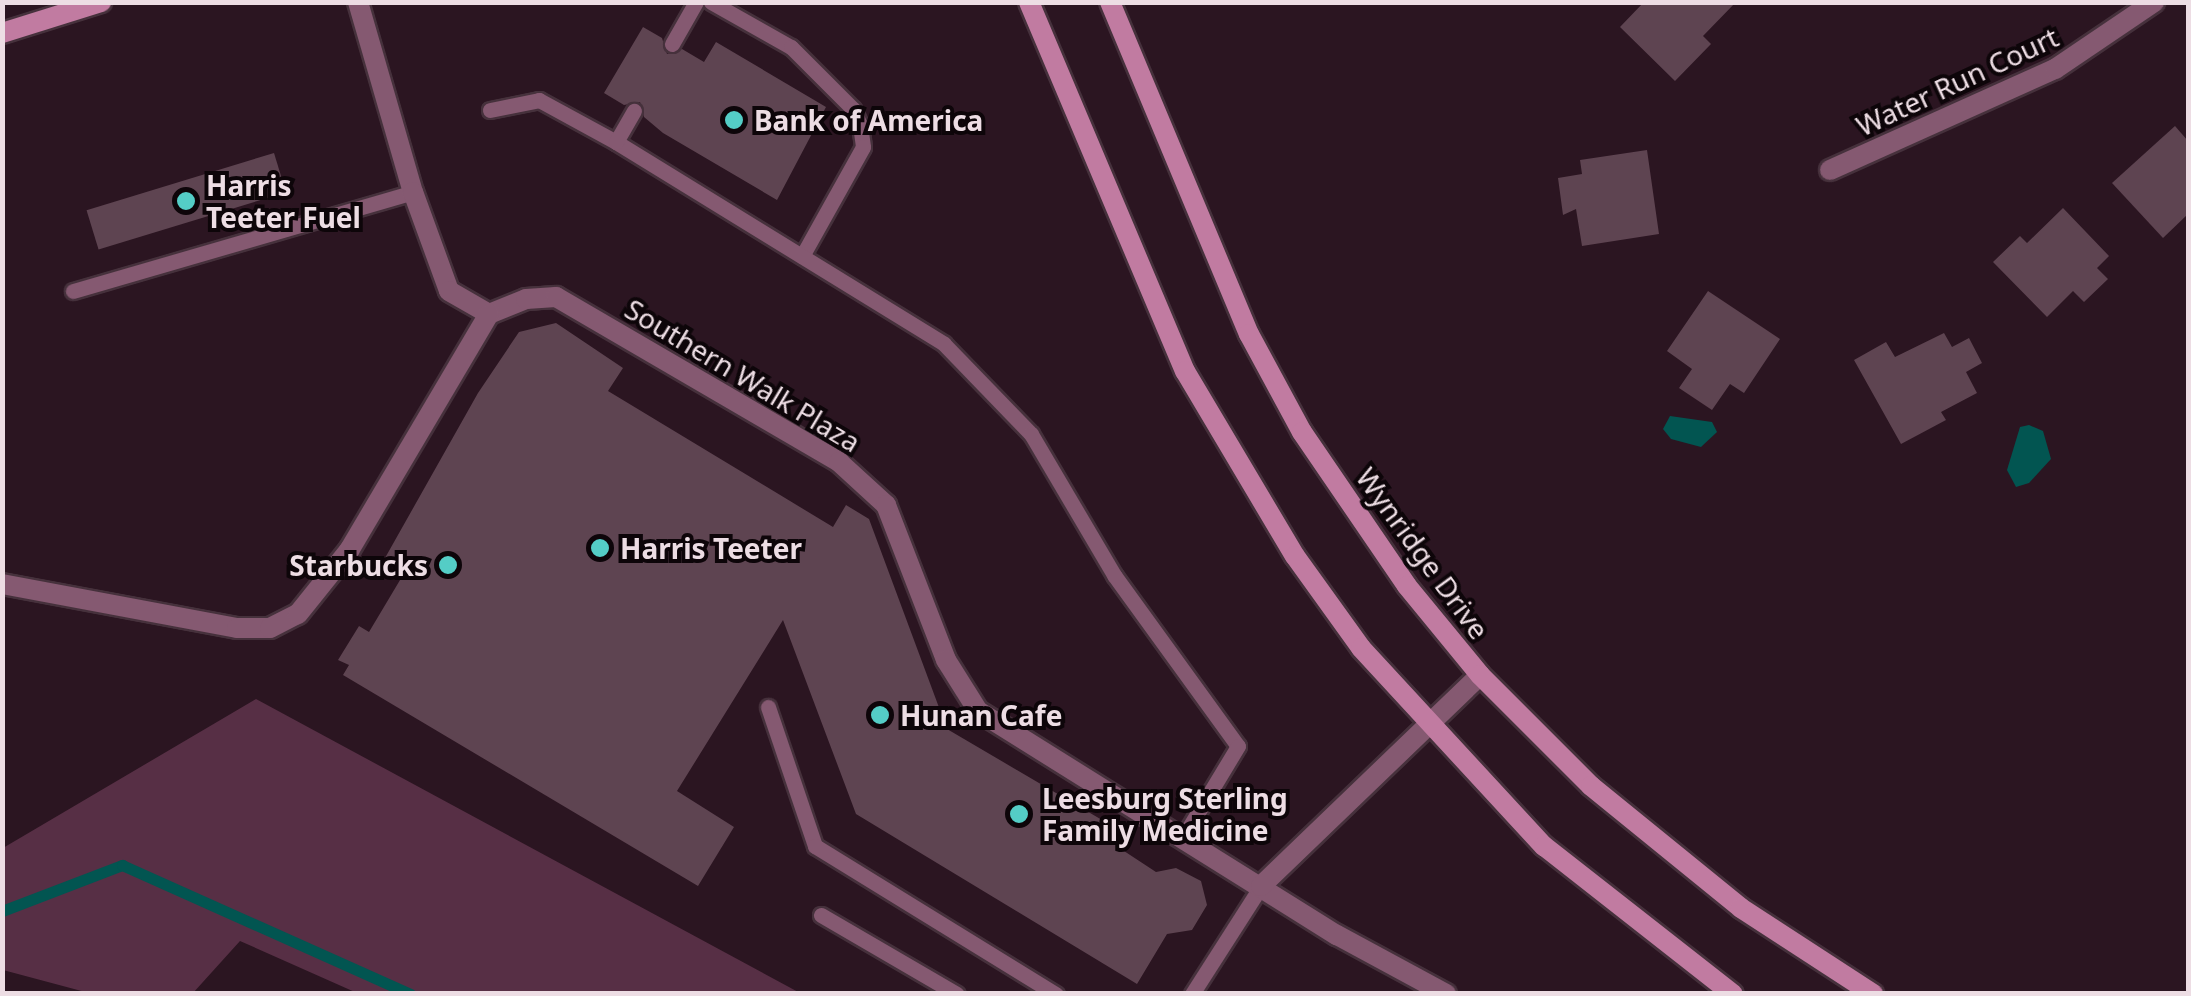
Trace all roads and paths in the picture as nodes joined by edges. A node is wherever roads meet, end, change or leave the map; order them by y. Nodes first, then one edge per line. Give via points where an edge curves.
1 (101, 2) edge
2 (358, 2) edge
3 (696, 2) edge
4 (711, 2) edge
5 (1028, 2) edge
6 (1110, 2) edge
7 (2154, 2) edge
8 (2, 33) edge
9 (672, 44) dead end
10 (490, 110) dead end
11 (634, 111) dead end
12 (616, 142) junction
13 (1830, 170) dead end
14 (413, 192) junction
15 (802, 256) junction
16 (73, 291) dead end
17 (489, 314) junction
18 (2, 584) edge
19 (1480, 675) junction
20 (768, 707) dead end
21 (1426, 723) junction
22 (1182, 839) junction
23 (1261, 886) junction
24 (821, 914) dead end
25 (958, 994) edge
26 (1056, 994) edge
27 (1192, 994) edge
28 (1446, 994) edge
29 (1733, 994) edge
30 (1873, 994) edge

1 - 8 street
2 - 14 street
3 - 9 lane
4 - 15 lane via 791,47 854,109 862,146
5 - 21 street via 1145,288 1232,460 1361,648
6 - 19 street, Wynridge Drive via 1216,263 1302,432 1407,586
7 - 13 street, Water Run Court via 2055,69
10 - 12 lane via 539,100
11 - 12 lane
12 - 15 lane
14 - 16 lane
14 - 17 street via 449,291
15 - 22 lane via 944,344 1031,434 1114,575 1238,746
17 - 18 street via 350,548 298,614 270,628 236,628
17 - 22 street, Southern Walk Plaza via 526,299 556,297 863,480 886,505 946,660 978,711
19 - 21 street
19 - 30 street, Wynridge Drive via 1659,845 1785,939
20 - 26 lane via 815,846
21 - 23 street
21 - 29 street via 1544,846
22 - 23 street, Southern Walk Plaza
23 - 27 lane
23 - 28 street, Southern Walk Plaza
24 - 25 lane

